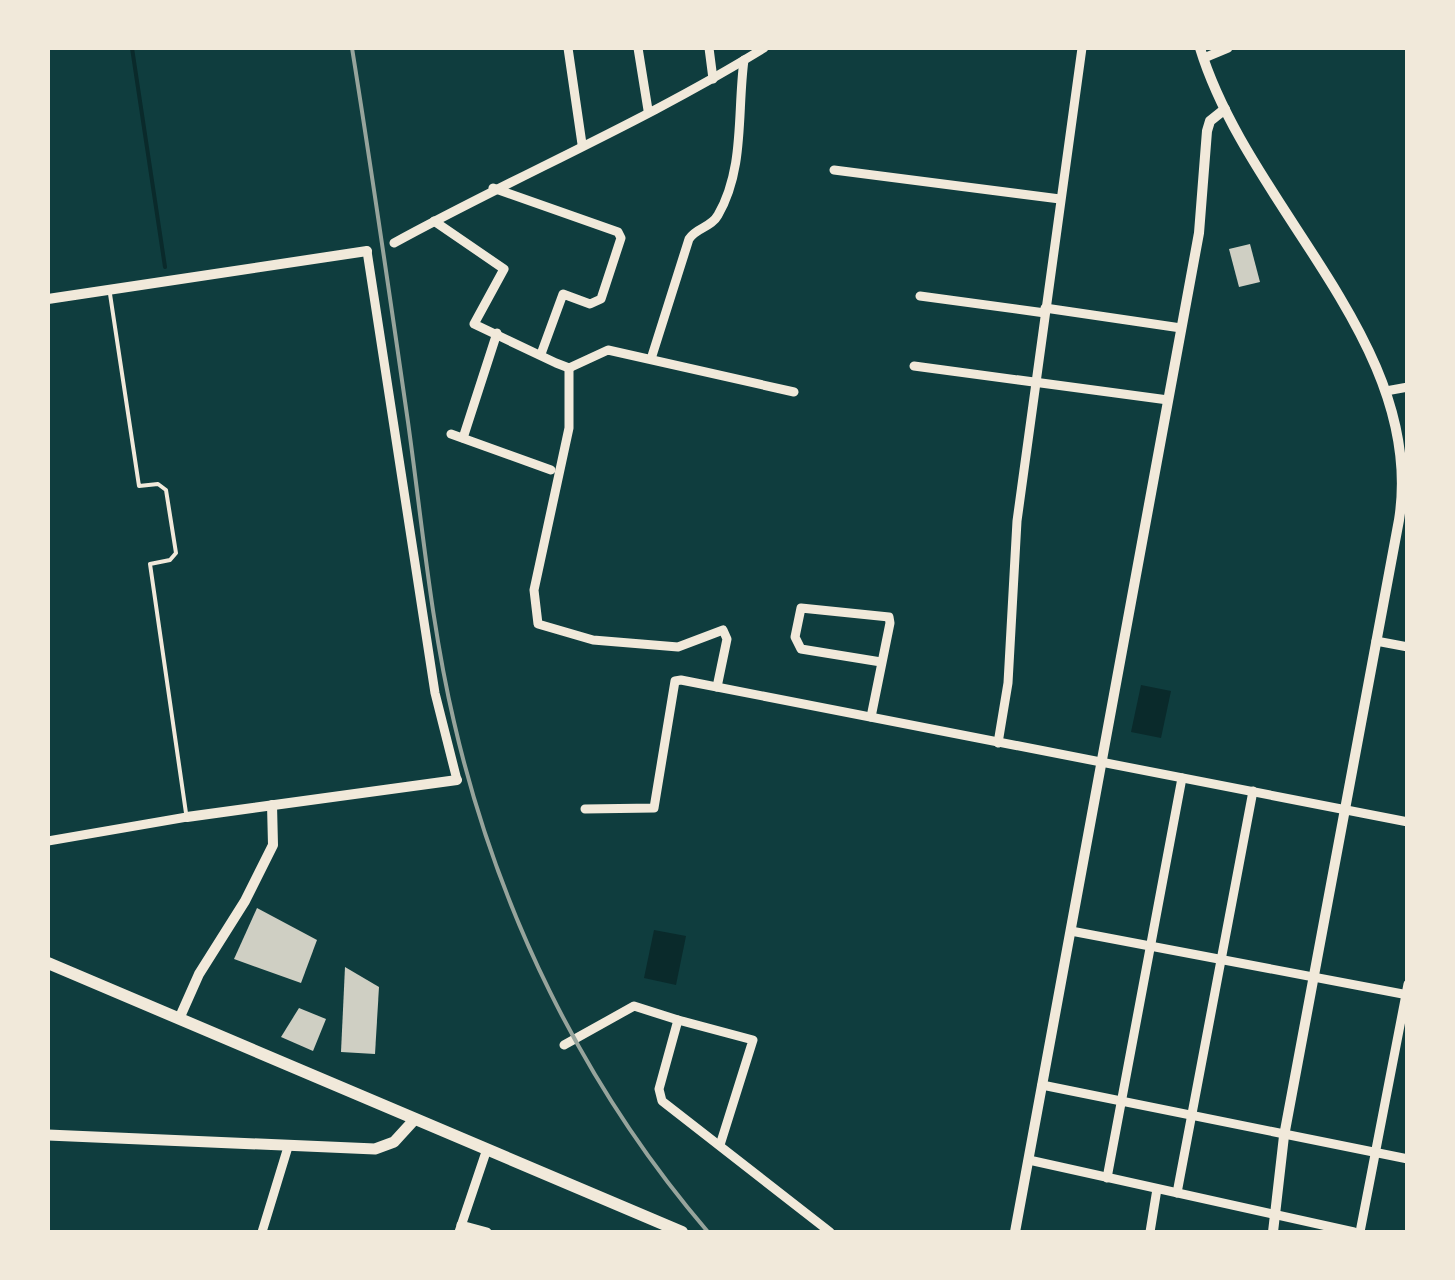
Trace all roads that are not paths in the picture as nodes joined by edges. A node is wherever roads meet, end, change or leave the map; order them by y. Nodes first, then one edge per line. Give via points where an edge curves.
1 (568, 48) edge
2 (638, 48) edge
3 (708, 48) edge
4 (764, 48) edge
5 (1082, 48) edge
6 (1228, 48) edge
7 (1202, 53) edge
8 (744, 60) junction
9 (714, 78) junction
10 (1224, 109) junction
11 (648, 110) junction
12 (582, 144) junction
13 (834, 170) dead end
14 (493, 188) junction
15 (1060, 199) junction
16 (434, 221) junction
17 (394, 244) dead end
18 (367, 251) joint
19 (110, 290) junction
20 (920, 296) dead end
21 (48, 299) edge
22 (1045, 311) junction
23 (1182, 328) junction
24 (497, 333) junction
25 (542, 354) junction
26 (651, 359) junction
27 (914, 366) dead end
28 (569, 368) junction
29 (1035, 383) junction
30 (1408, 388) edge
31 (1386, 391) junction
32 (794, 392) dead end
33 (1168, 400) junction
34 (451, 434) dead end
35 (463, 438) junction
36 (551, 470) dead end
37 (1376, 641) junction
38 (1408, 647) edge
39 (882, 662) junction
40 (716, 687) junction
41 (871, 717) junction
42 (998, 742) junction
43 (1102, 763) junction
44 (1182, 778) junction
45 (457, 780) joint
46 (1253, 792) junction
47 (272, 805) junction
48 (1345, 809) junction
49 (585, 810) dead end
50 (187, 817) junction
51 (1408, 822) edge
52 (48, 841) edge
53 (1072, 931) junction
54 (1150, 946) junction
55 (1220, 960) junction
56 (48, 963) edge
57 (1312, 977) junction
58 (1407, 991) edge
59 (179, 1019) junction
60 (678, 1020) junction
61 (564, 1045) dead end
62 (1042, 1085) junction
63 (1121, 1101) junction
64 (1192, 1116) junction
65 (416, 1119) junction
66 (48, 1135) edge
67 (1284, 1136) junction
68 (720, 1145) junction
69 (288, 1147) junction
70 (487, 1150) junction
71 (1378, 1154) junction
72 (1408, 1159) edge
73 (1028, 1160) junction
74 (1106, 1178) junction
75 (1157, 1189) junction
76 (1178, 1193) junction
77 (1275, 1214) junction
78 (460, 1229) edge
79 (262, 1232) edge
80 (487, 1232) edge
81 (682, 1232) edge
82 (830, 1232) edge
83 (1016, 1232) edge
84 (1150, 1232) edge
85 (1273, 1232) edge
86 (1357, 1232) edge

1 - 12 street
2 - 11 street
3 - 9 street
4 - 8 street
5 - 15 street
6 - 7 street
7 - 10 street
8 - 9 street
8 - 26 street via 741,140 721,211 714,223 695,230 681,257
9 - 11 street
10 - 23 street via 1206,131 1205,190
10 - 31 street via 1355,324
11 - 12 street
12 - 14 street
13 - 15 street
14 - 16 street
14 - 25 street via 622,238 600,299 590,304 563,294
15 - 22 street
16 - 17 street
16 - 24 street via 504,270 474,324
18 - 19 street
18 - 45 street via 435,693
19 - 21 street
19 - 50 lane via 138,486 166,490 176,553 150,564
20 - 22 street
22 - 23 street
22 - 29 street
23 - 33 street
24 - 25 street
24 - 35 street
25 - 28 street
26 - 28 street via 608,350
26 - 32 street
27 - 29 street
28 - 40 street via 569,428 534,617 564,634 669,647 723,630 728,639
29 - 33 street
29 - 42 street
30 - 31 street
31 - 37 street via 1404,480
33 - 43 street
34 - 35 street
35 - 36 street
37 - 38 street
37 - 48 street
39 - 39 street via 890,622 885,614 801,608 801,649
39 - 41 street
40 - 41 street
40 - 49 street via 675,681 654,808
41 - 42 street
42 - 43 street
43 - 44 street
43 - 53 street
44 - 46 street
44 - 54 street
45 - 47 street
46 - 48 street
46 - 55 street
47 - 50 street
47 - 59 street via 273,845
48 - 51 street
48 - 57 street
50 - 52 street
53 - 54 street
53 - 62 street
54 - 55 street
54 - 63 street
55 - 57 street
55 - 64 street
56 - 59 main road
57 - 58 street
57 - 67 street
58 - 71 street
59 - 65 main road
60 - 61 street via 634,1006
60 - 68 street via 659,1094
60 - 68 street via 753,1040
62 - 63 street
62 - 73 street
63 - 64 street
63 - 74 street
64 - 67 street
64 - 76 street
65 - 69 main road via 382,1148
65 - 70 main road
66 - 69 main road
67 - 71 street
67 - 77 street
68 - 82 street
69 - 79 street
70 - 78 street
70 - 81 main road
71 - 72 street
71 - 86 street
73 - 74 street
73 - 83 street
74 - 75 street
75 - 76 street
75 - 84 street
76 - 77 street
77 - 85 street
77 - 86 street
78 - 80 street

